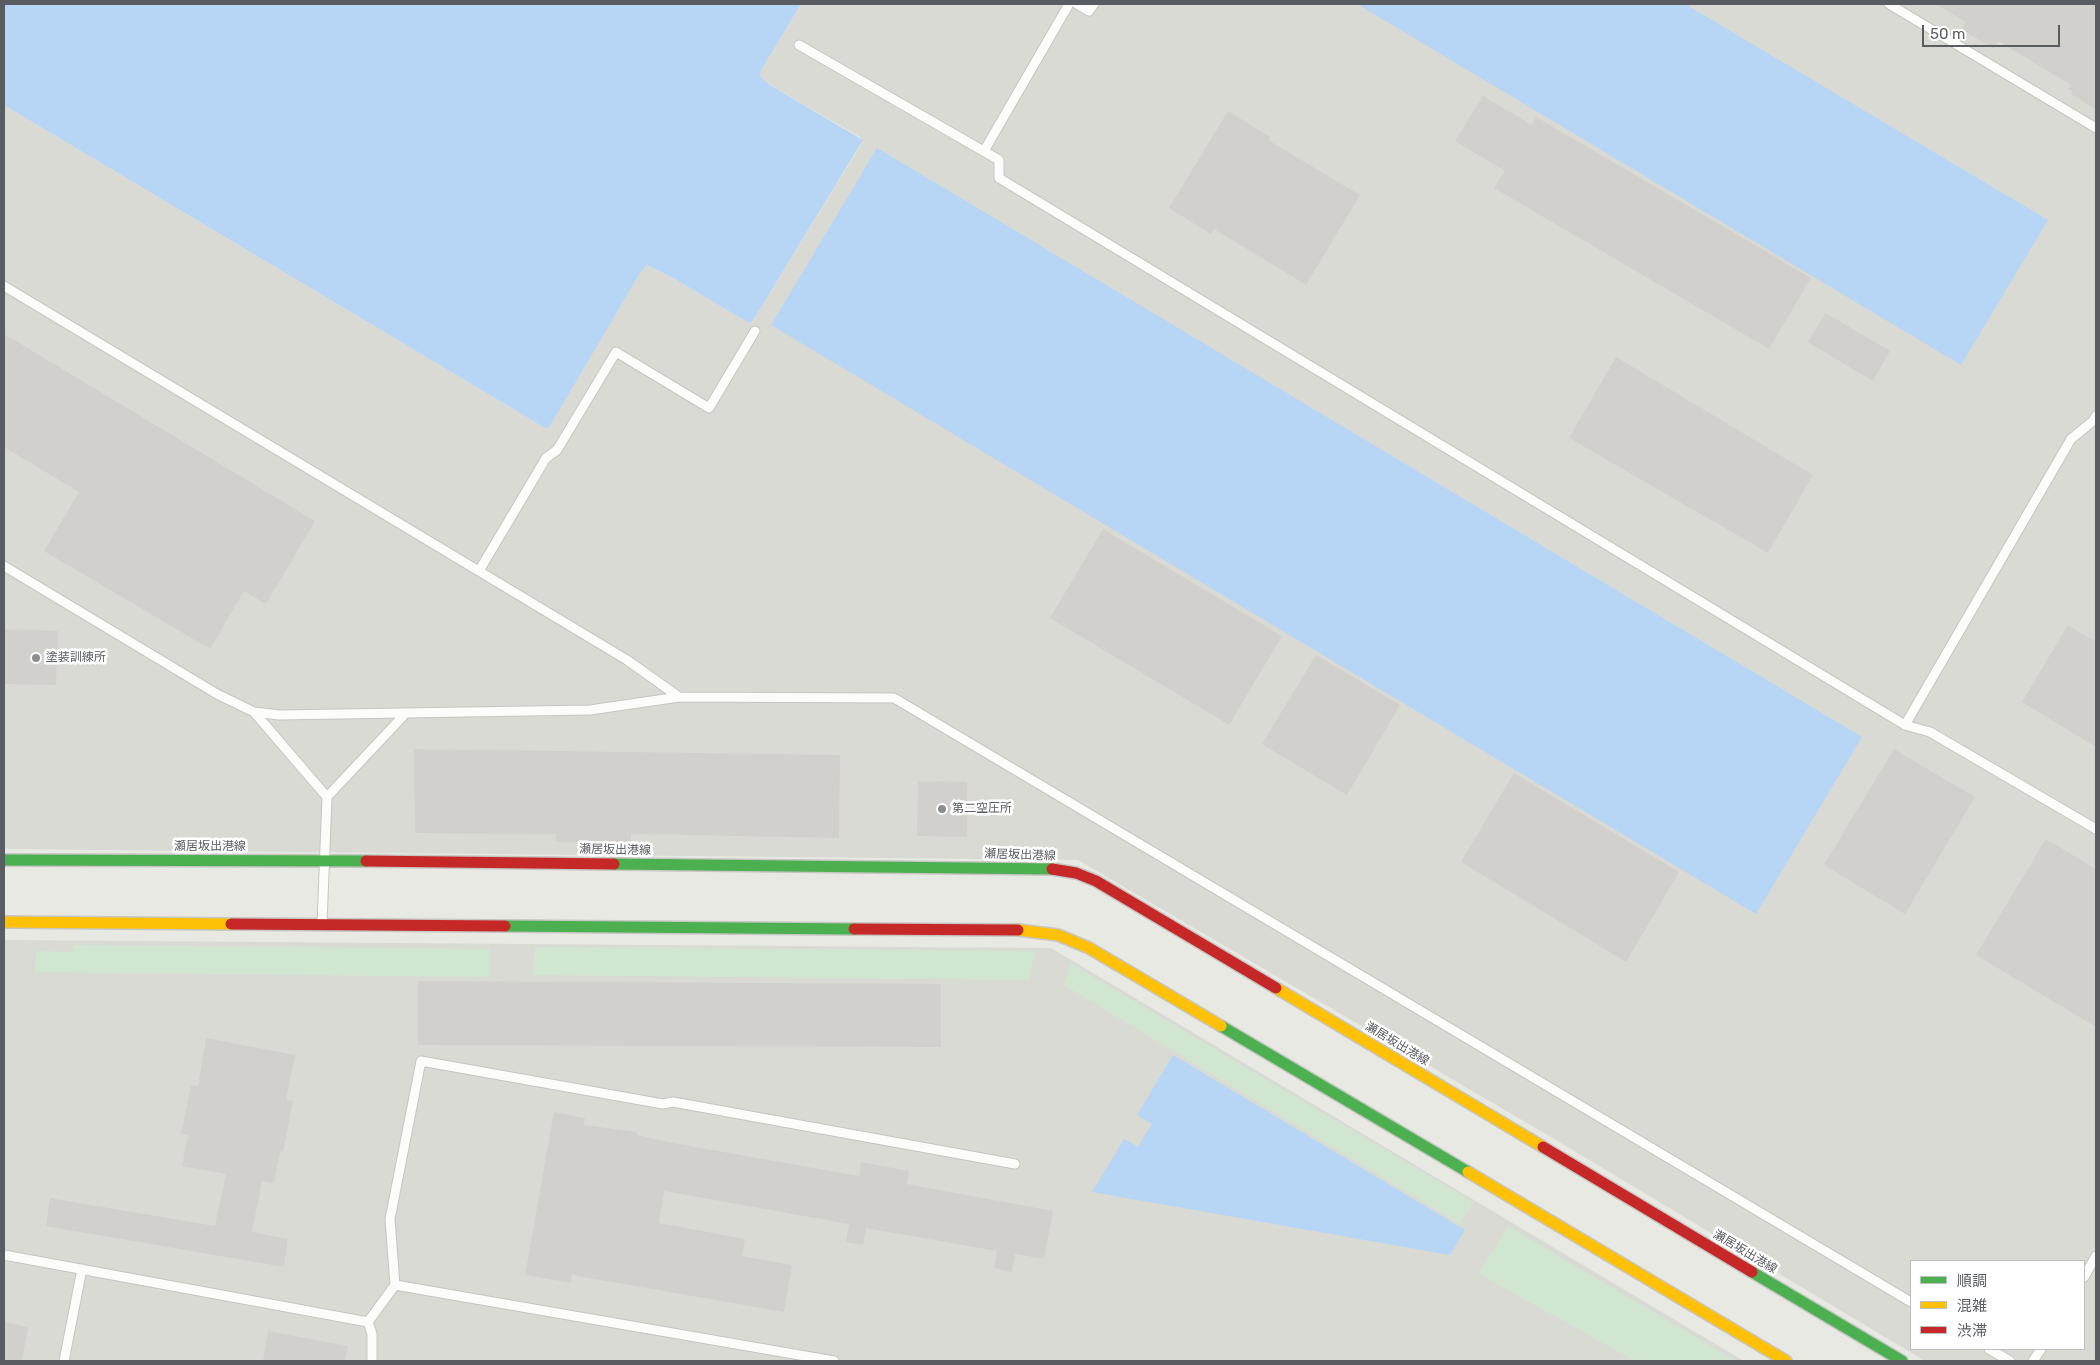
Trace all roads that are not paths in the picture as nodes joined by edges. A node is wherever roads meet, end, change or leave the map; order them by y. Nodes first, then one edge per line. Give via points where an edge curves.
1 (1069, 4) edge
2 (1077, 4) edge
3 (1094, 4) edge
4 (1890, 4) edge
5 (799, 44) dead end
6 (2096, 128) edge
7 (984, 151) junction
8 (4, 286) edge
9 (755, 331) dead end
10 (2096, 416) edge
11 (4, 566) edge
12 (479, 571) junction
13 (679, 698) junction
14 (254, 712) junction
15 (406, 713) junction
16 (1905, 726) junction
17 (327, 797) junction
18 (2096, 829) edge
19 (4, 860) edge
20 (325, 861) junction
21 (4, 922) edge
22 (322, 925) junction
23 (1015, 1164) dead end
24 (4, 1255) edge
25 (2096, 1256) edge
26 (82, 1269) junction
27 (2085, 1275) edge
28 (395, 1285) junction
29 (1910, 1301) edge
30 (368, 1322) junction
31 (1991, 1350) edge
32 (2039, 1350) edge
33 (64, 1361) edge
34 (372, 1361) edge
35 (834, 1361) edge
36 (1786, 1361) edge
37 (1902, 1361) edge
38 (2010, 1361) edge
39 (2033, 1361) edge

1 - 7 lane
2 - 3 lane via 1089,11
4 - 6 lane
5 - 7 lane
7 - 16 lane via 999,160 999,178
8 - 12 lane
9 - 12 lane via 709,408 616,352 558,450 546,458
10 - 16 lane via 2072,439
11 - 14 lane via 217,694
12 - 13 lane via 628,660
13 - 15 lane via 590,710
13 - 29 lane via 894,698
14 - 15 lane via 279,715
14 - 17 lane
15 - 17 lane
16 - 18 lane via 1930,732
17 - 20 lane
19 - 20 main road, 瀬居坂出港線
20 - 22 lane
20 - 37 main road, 瀬居坂出港線 via 1051,869 1076,872
21 - 22 main road
22 - 36 main road via 1029,930 1058,935 1089,948
23 - 28 lane via 421,1061 390,1219
24 - 26 lane
25 - 27 lane
26 - 30 lane
26 - 33 lane
28 - 30 lane
28 - 35 lane
30 - 34 lane via 372,1334
31 - 38 lane
32 - 39 lane

